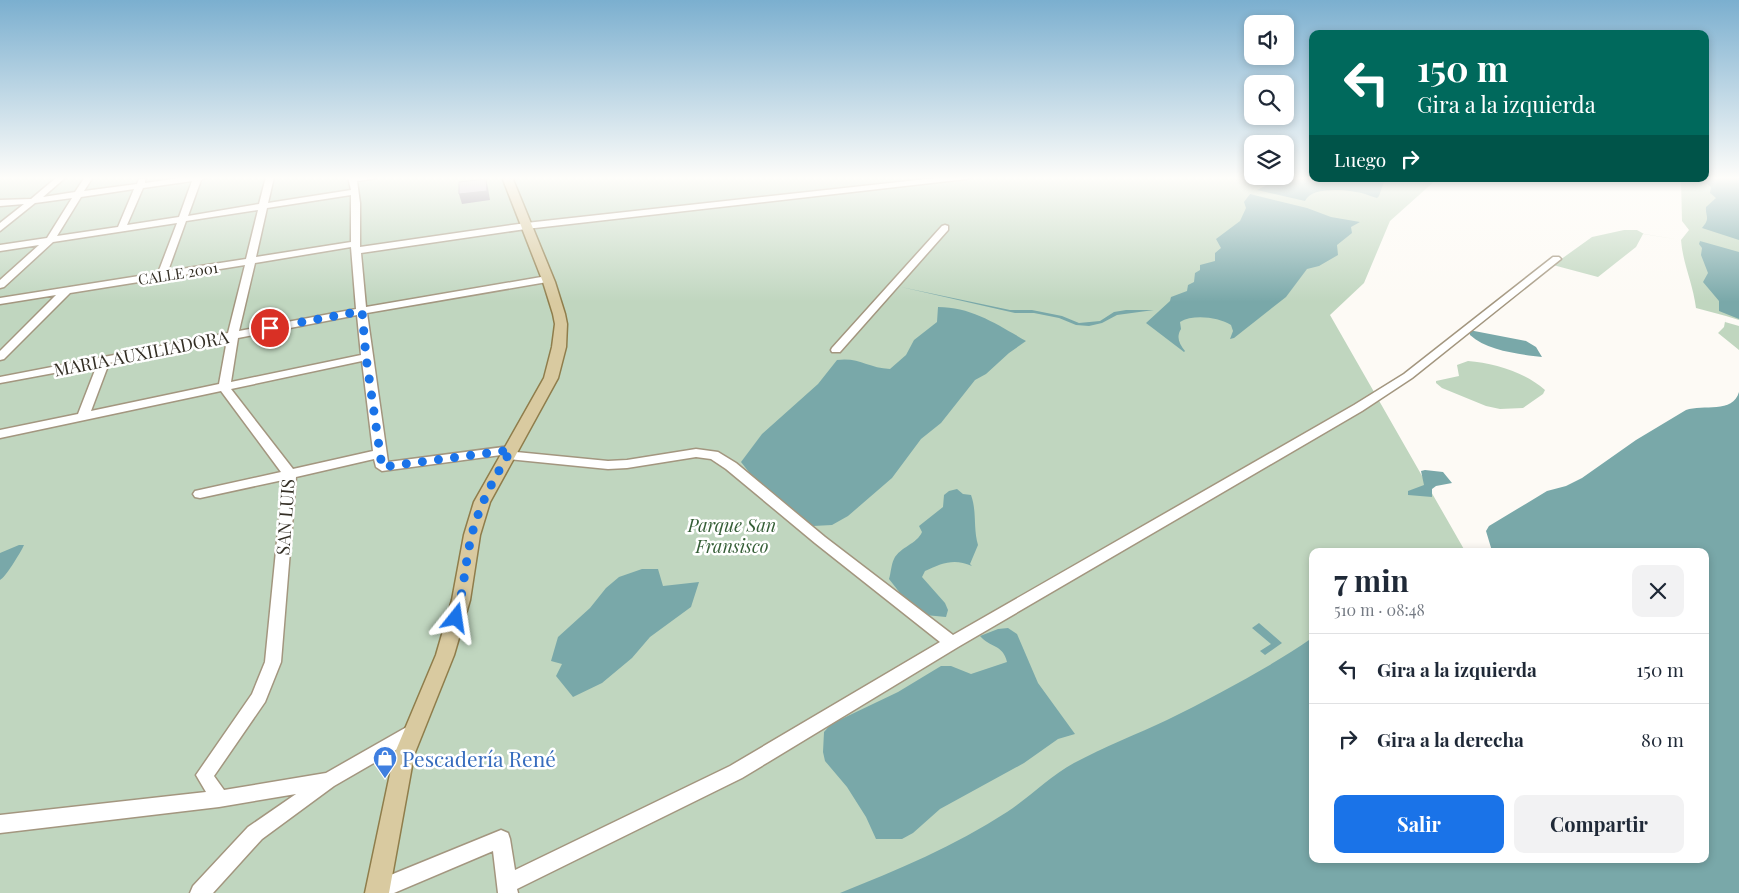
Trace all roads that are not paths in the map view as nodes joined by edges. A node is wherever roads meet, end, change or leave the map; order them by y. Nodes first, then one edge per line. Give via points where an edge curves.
1 (11, 219) edge
2 (63, 219) edge
3 (126, 219) edge
4 (182, 219) joint
5 (260, 219) edge
6 (354, 219) edge
7 (523, 219) edge
8 (592, 219) edge
9 (526, 226) junction
10 (0, 228) edge
11 (945, 228) dead end
12 (121, 229) junction
13 (50, 240) junction
14 (0, 248) edge
15 (355, 248) junction
16 (1556, 259) dead end
17 (251, 261) junction
18 (162, 275) junction
19 (547, 279) junction
20 (0, 285) edge
21 (66, 291) junction
22 (0, 301) edge
23 (362, 311) junction
24 (233, 335) junction
25 (836, 350) dead end
26 (0, 357) edge
27 (366, 357) junction
28 (104, 360) junction
29 (0, 380) edge
30 (224, 387) junction
31 (83, 417) junction
32 (0, 434) edge
33 (509, 452) junction
34 (376, 455) junction
35 (290, 474) junction
36 (200, 494) dead end
37 (952, 643) junction
38 (411, 734) junction
39 (329, 780) junction
40 (220, 799) junction
41 (0, 824) edge
42 (507, 888) edge
43 (377, 891) edge
44 (200, 893) edge

1 - 10 street
2 - 13 street
3 - 12 street
4 - 12 street
4 - 18 street
5 - 17 street
6 - 15 street
7 - 9 main road
8 - 9 street, CALLE 2001
9 - 15 street, CALLE 2001
9 - 19 main road
11 - 25 street
12 - 13 street
13 - 14 street
13 - 20 street
15 - 17 street, CALLE 2001
15 - 23 street
16 - 37 street via 1408,376 1358,408
17 - 18 street, CALLE 2001
17 - 24 street
18 - 21 street, CALLE 2001
19 - 23 street, MARIA AUXILIADORA
19 - 33 main road via 561,321 558,356 551,378
21 - 22 street, CALLE 2001
21 - 26 street
23 - 24 street, MARIA AUXILIADORA
23 - 27 street
24 - 28 street, MARIA AUXILIADORA
24 - 30 street
27 - 30 street
27 - 34 street
28 - 29 street, MARIA AUXILIADORA
28 - 31 street
30 - 31 street
30 - 35 street, SAN LUIS
31 - 32 street
33 - 34 street via 382,467
33 - 37 street via 608,465 696,453 714,455
33 - 38 main road via 482,502 472,535 461,600 445,655
34 - 35 street
35 - 36 street
35 - 40 street, SAN LUIS via 272,662 259,697 205,775
37 - 42 street via 736,772
38 - 39 street
38 - 43 main road
39 - 40 street
39 - 44 street via 255,833
40 - 41 street
42 - 43 street via 501,839

